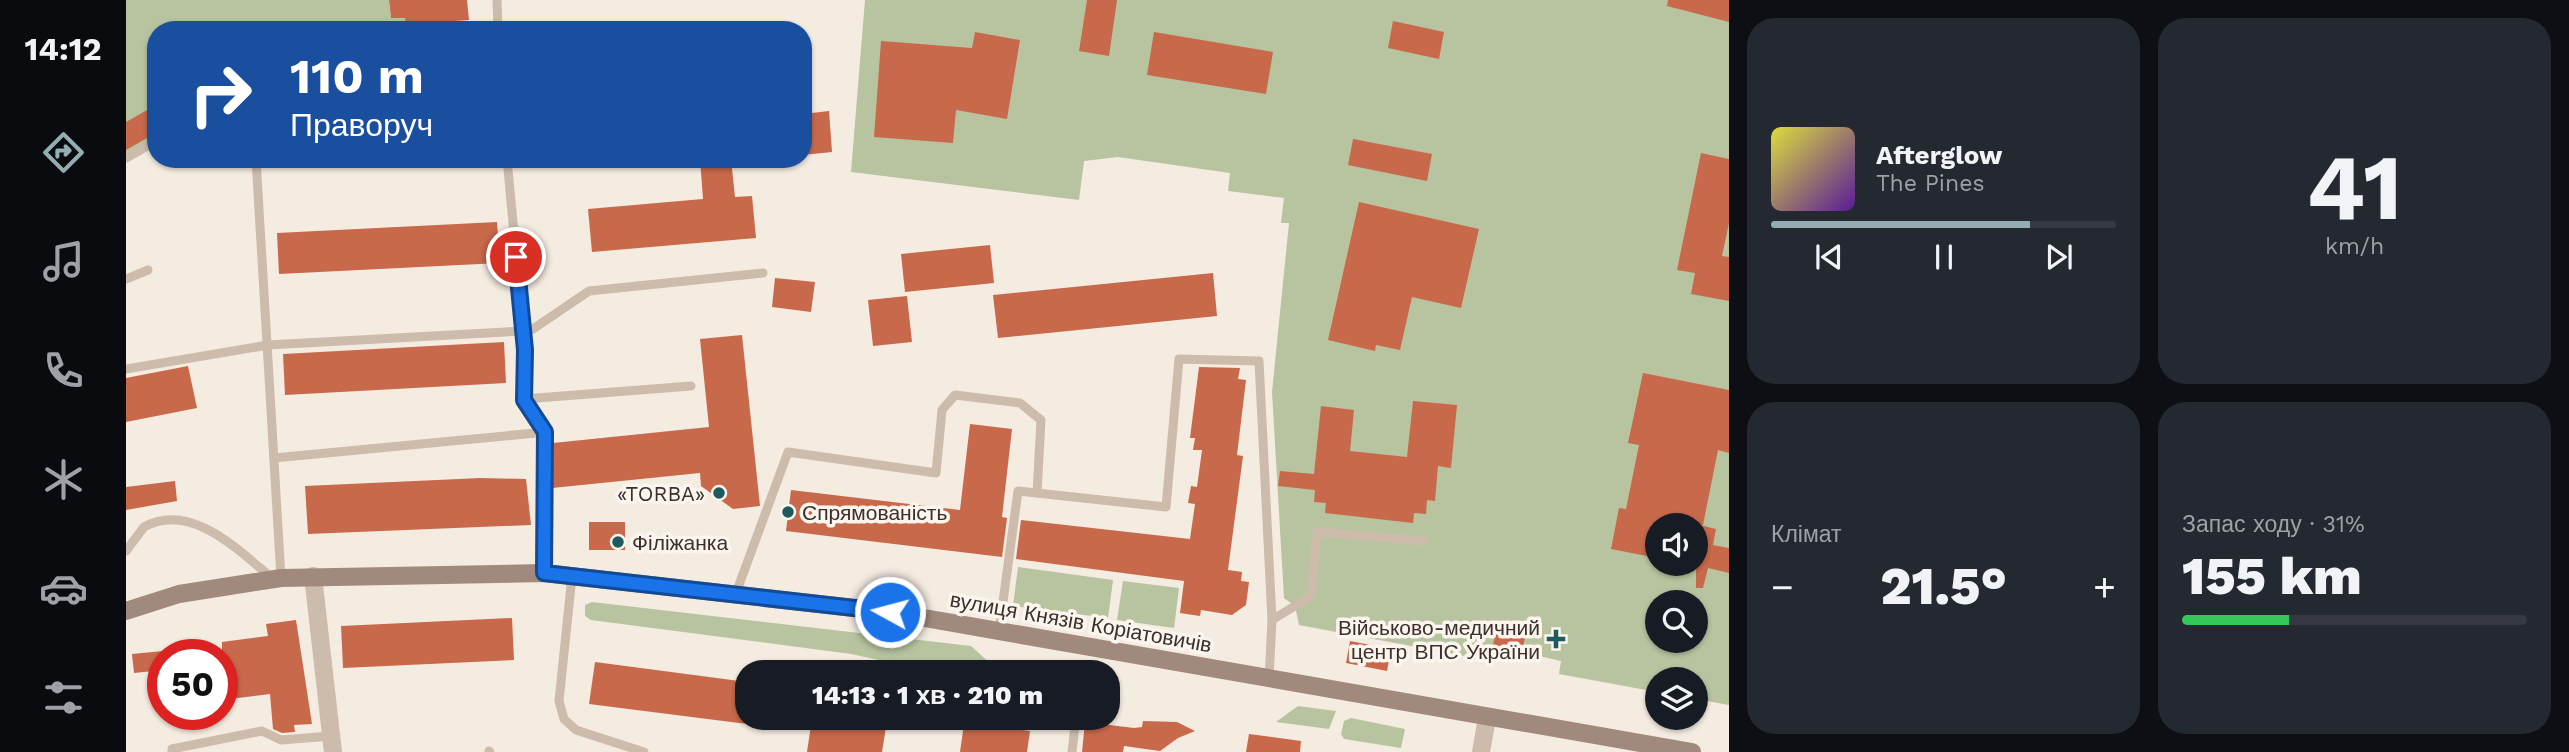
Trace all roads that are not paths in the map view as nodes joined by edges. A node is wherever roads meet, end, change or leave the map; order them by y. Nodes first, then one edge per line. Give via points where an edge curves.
1 (497, 0) edge
2 (498, 21) edge
3 (147, 146) edge
4 (126, 158) edge
5 (257, 168) edge
6 (508, 168) edge
7 (148, 270) dead end
8 (763, 273) dead end
9 (126, 279) edge
10 (523, 331) junction
11 (268, 345) junction
12 (126, 369) edge
13 (691, 386) dead end
14 (524, 400) junction
15 (545, 432) junction
16 (274, 458) junction
17 (1037, 493) junction
18 (1423, 541) dead end
19 (126, 551) edge
20 (544, 573) junction
21 (313, 576) junction
22 (572, 576) junction
23 (277, 578) junction
24 (736, 593) junction
25 (126, 611) edge
26 (1272, 620) junction
27 (999, 631) junction
28 (1269, 679) junction
29 (1487, 718) junction
30 (1075, 730) edge
31 (332, 744) edge
32 (172, 752) edge
33 (644, 752) edge
34 (1072, 752) edge
35 (1481, 752) edge
36 (1692, 752) edge

1 - 2 lane
3 - 4 lane
5 - 11 lane
6 - 10 lane
7 - 9 lane
8 - 10 lane via 589,291
10 - 11 lane
10 - 14 lane
11 - 12 lane
11 - 16 lane
13 - 14 lane
14 - 15 lane
15 - 16 lane
15 - 20 lane
16 - 23 lane
17 - 24 lane via 1041,420 1020,403 955,395 942,410 936,473 788,452
17 - 26 lane via 1166,507 1179,359 1259,361
17 - 27 lane via 1018,491
18 - 26 lane via 1317,532 1311,596
19 - 23 lane via 144,527 176,520 207,528
20 - 21 main road, вулиця Князів Коріатовичів
20 - 22 main road, вулиця Князів Коріатовичів
21 - 23 main road, вулиця Князів Коріатовичів
21 - 31 street
22 - 24 main road, вулиця Князів Коріатовичів
22 - 33 lane via 559,701 564,719 576,730
23 - 25 main road, вулиця Князів Коріатовичів via 179,594
24 - 27 main road, вулиця Князів Коріатовичів
26 - 28 lane
27 - 28 main road, вулиця Князів Коріатовичів
28 - 29 main road, вулиця Князів Коріатовичів
29 - 35 street
29 - 36 main road, вулиця Князів Коріатовичів
30 - 34 lane
31 - 32 lane via 281,740 262,732

